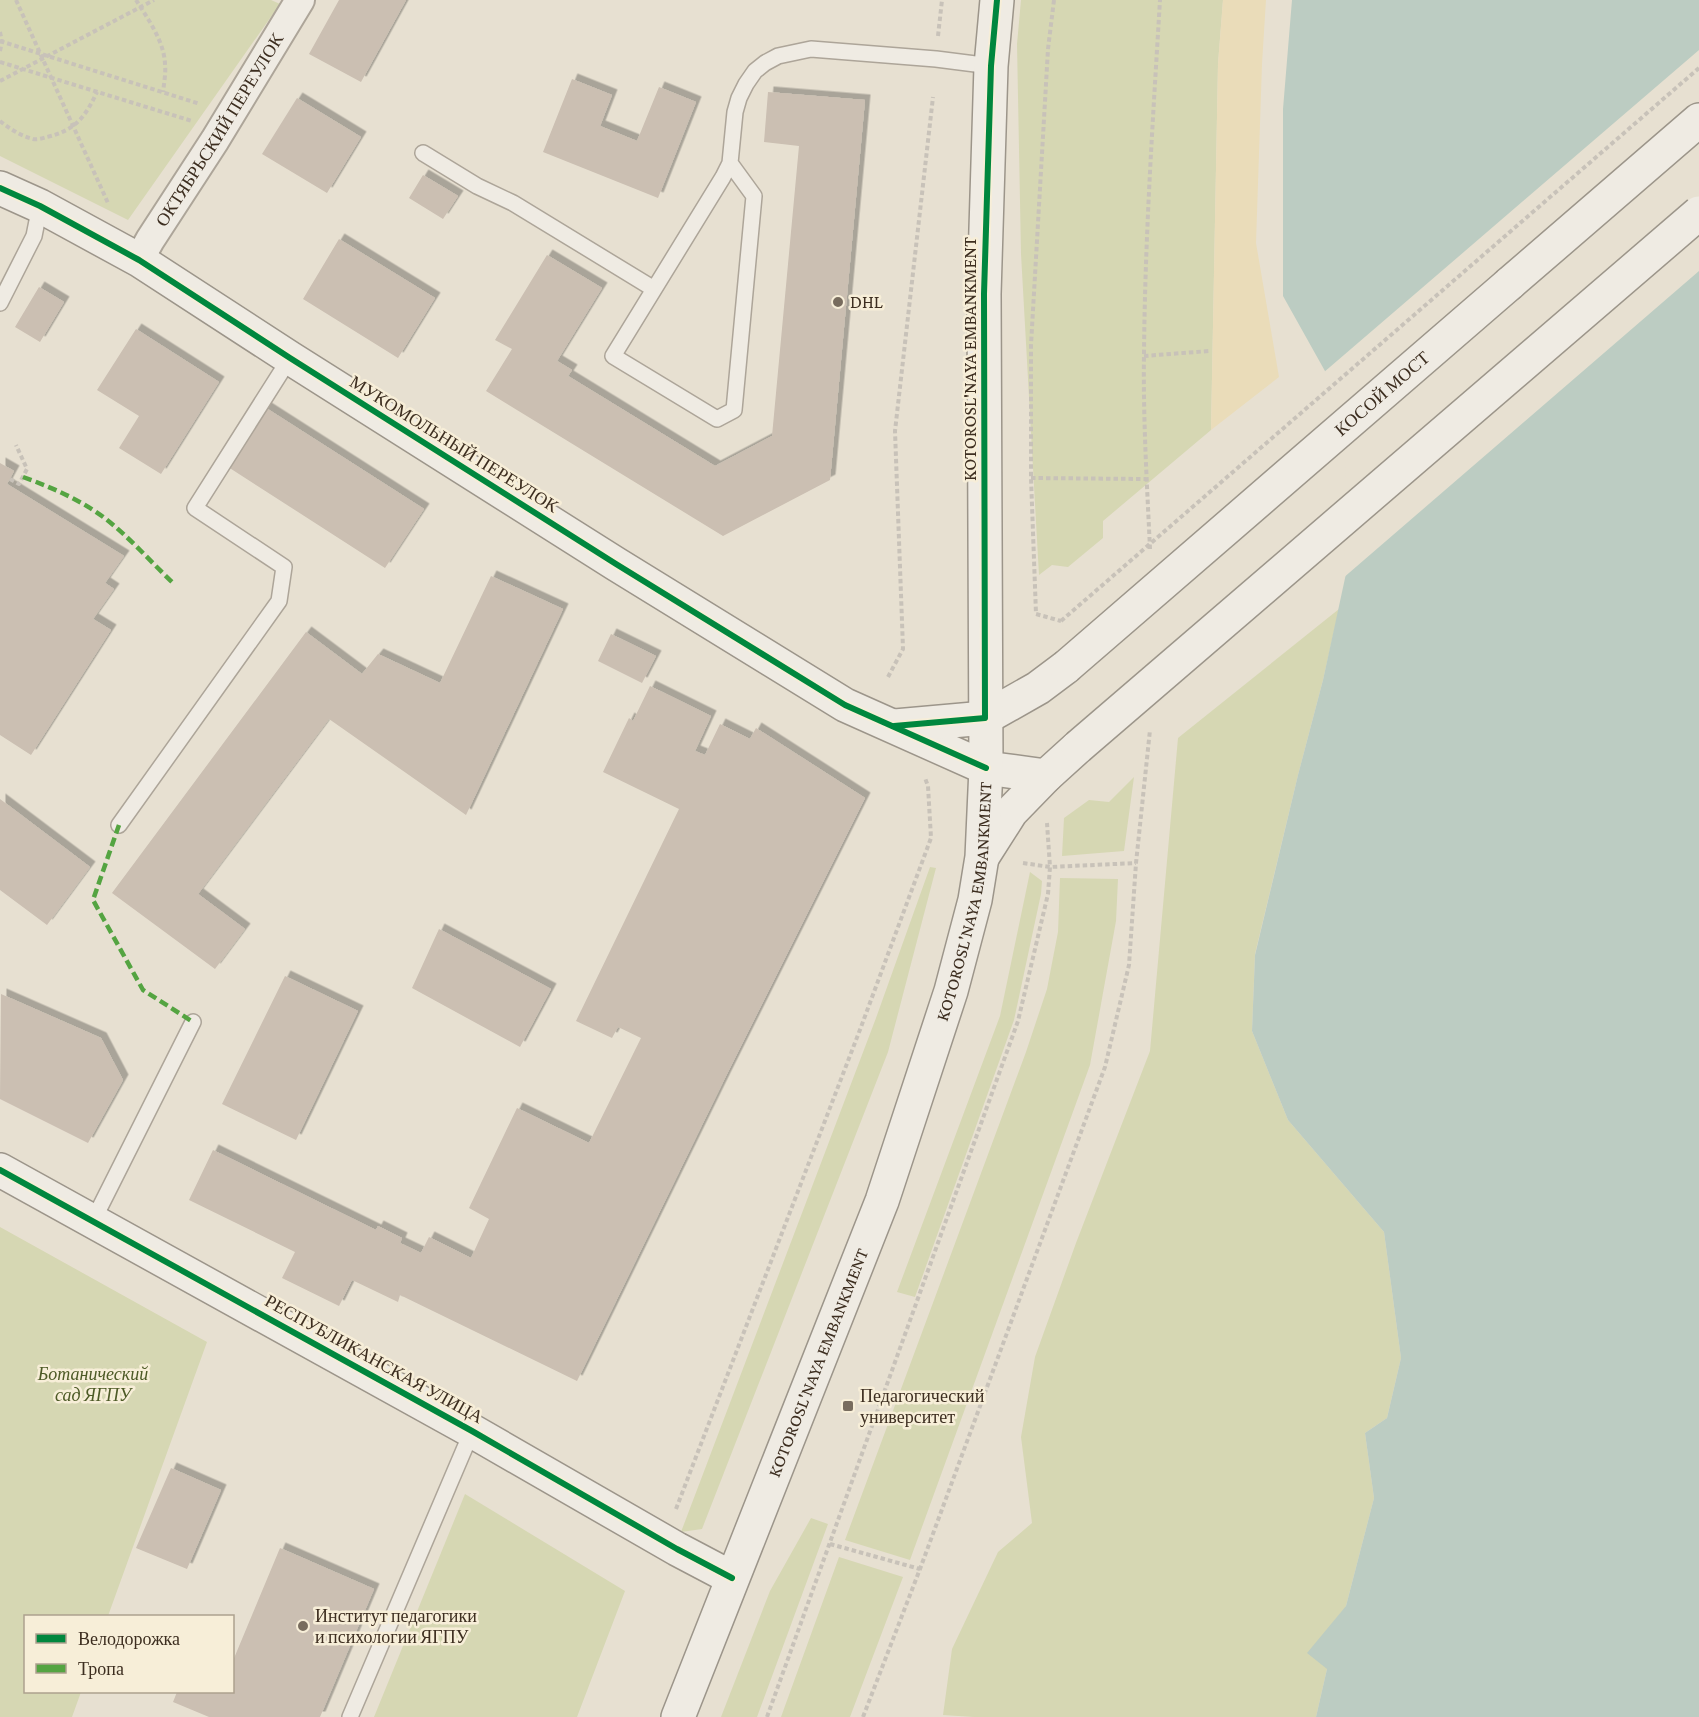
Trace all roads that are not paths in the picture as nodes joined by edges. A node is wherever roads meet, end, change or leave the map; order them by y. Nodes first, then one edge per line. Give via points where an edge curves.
1 (300, 0) edge
2 (997, 0) edge
3 (991, 66) junction
4 (1699, 120) edge
5 (423, 153) dead end
6 (730, 163) junction
7 (0, 188) edge
8 (40, 206) junction
9 (1699, 213) edge
10 (139, 260) junction
11 (654, 290) junction
12 (0, 303) edge
13 (290, 358) junction
14 (985, 718) junction
15 (891, 727) junction
16 (986, 768) junction
17 (1046, 776) junction
18 (119, 825) dead end
19 (982, 857) junction
20 (193, 1022) dead end
21 (0, 1170) edge
22 (93, 1221) junction
23 (472, 1431) junction
24 (732, 1578) junction
25 (350, 1717) edge
26 (678, 1717) edge

1 - 10 street, ОКТЯБРЬСКИЙ ПЕРЕУЛОК
2 - 3 main road, KOTOROSL'NAYA EMBANKMENT
3 - 6 lane via 840,51 811,50 778,56 755,71 739,98
3 - 14 main road, KOTOROSL'NAYA EMBANKMENT via 984,294
4 - 14 main road, КОСОЙ МОСТ, bridge via 1066,667
5 - 11 lane
6 - 11 lane
6 - 11 lane via 754,196 734,410 717,419 614,356
7 - 8 main road, МУКОМОЛЬНЫЙ ПЕРЕУЛОК
8 - 10 main road, МУКОМОЛЬНЫЙ ПЕРЕУЛОК
8 - 12 lane via 34,236
9 - 17 main road, bridge
10 - 13 main road, МУКОМОЛЬНЫЙ ПЕРЕУЛОК
13 - 15 main road, МУКОМОЛЬНЫЙ ПЕРЕУЛОК via 845,705
13 - 18 lane via 195,508 284,567 279,601
14 - 15 main road
14 - 16 main road, KOTOROSL'NAYA EMBANKMENT
15 - 16 main road, МУКОМОЛЬНЫЙ ПЕРЕУЛОК
16 - 17 main road, МУКОМОЛЬНЫЙ ПЕРЕУЛОК
16 - 19 main road, KOTOROSL'NAYA EMBANKMENT
17 - 19 main road via 1011,812
19 - 24 main road, KOTOROSL'NAYA EMBANKMENT via 951,991 882,1201
20 - 22 lane
21 - 22 main road, РЕСПУБЛИКАНСКАЯ УЛИЦА
22 - 23 main road, РЕСПУБЛИКАНСКАЯ УЛИЦА
23 - 24 main road, РЕСПУБЛИКАНСКАЯ УЛИЦА
23 - 25 lane
24 - 26 main road, KOTOROSL'NAYA EMBANKMENT

